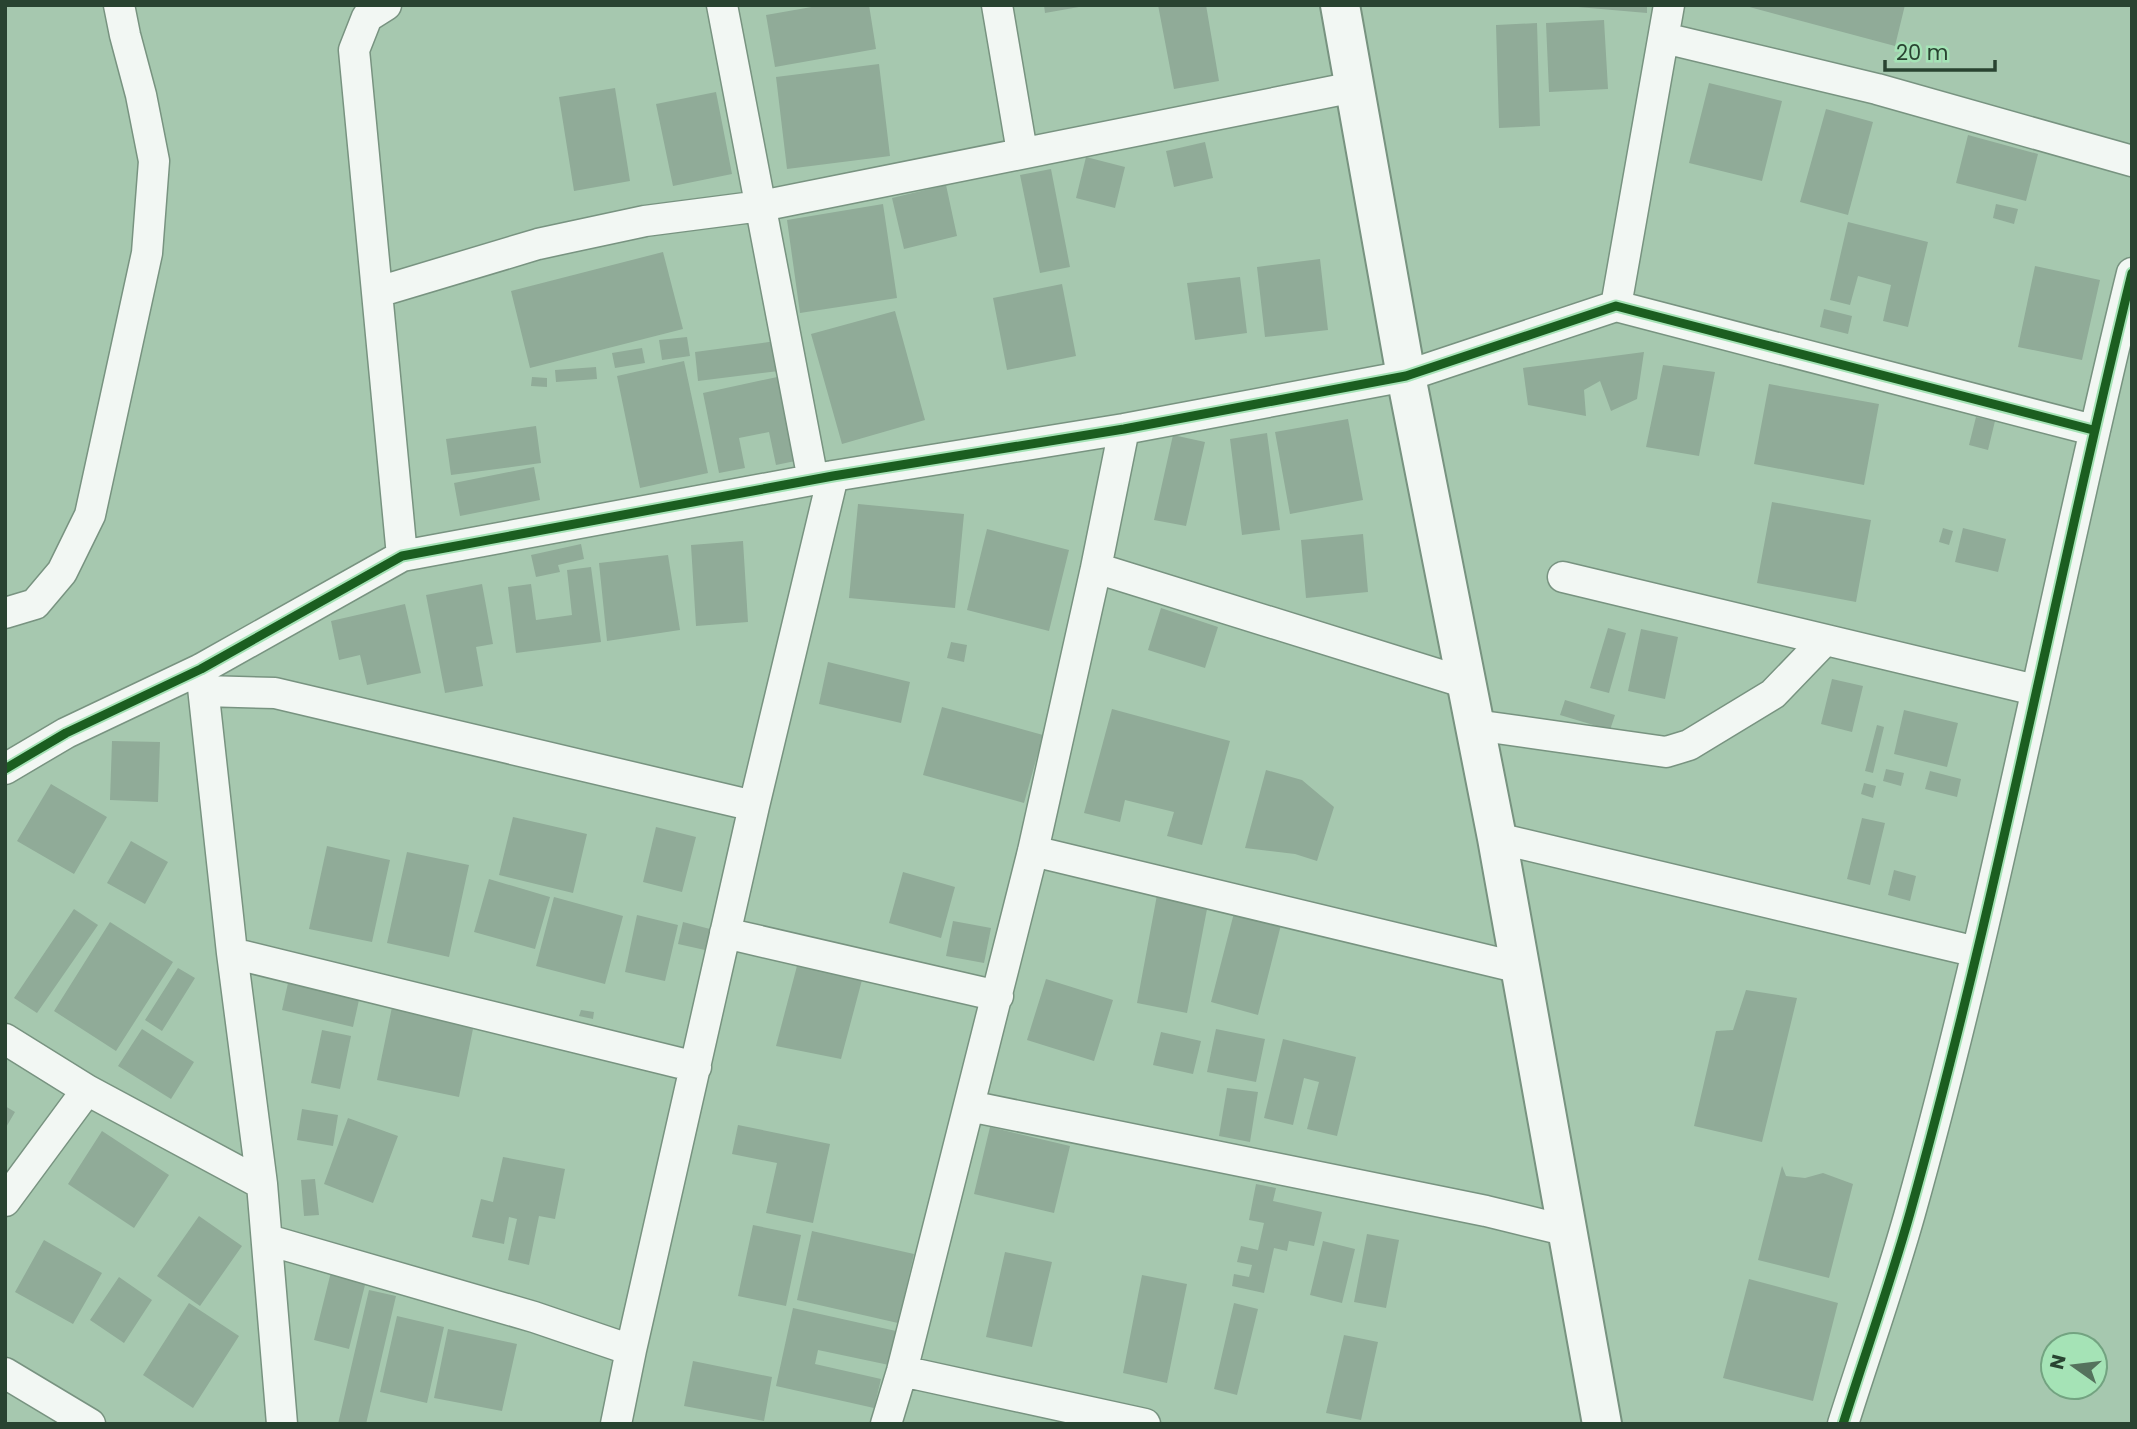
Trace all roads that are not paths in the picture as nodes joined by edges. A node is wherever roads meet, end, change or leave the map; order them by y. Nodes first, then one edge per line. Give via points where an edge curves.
1 (119, 5) edge
2 (386, 5) edge
3 (722, 5) edge
4 (997, 5) edge
5 (1340, 5) edge
6 (1669, 5) edge
7 (1664, 38) junction
8 (1354, 87) junction
9 (1022, 152) junction
10 (2132, 161) edge
11 (761, 206) junction
12 (2132, 273) edge
13 (378, 292) junction
14 (1616, 306) junction
15 (1406, 376) junction
16 (1124, 429) junction
17 (2093, 430) junction
18 (823, 478) junction
19 (402, 556) junction
20 (1096, 568) junction
21 (1563, 577) dead end
22 (5, 613) edge
23 (1825, 640) junction
24 (203, 680) junction
25 (1466, 682) junction
26 (2035, 690) junction
27 (1475, 725) junction
28 (5, 769) edge
29 (754, 806) junction
30 (1497, 838) junction
31 (1032, 851) junction
32 (725, 933) junction
33 (1977, 952) junction
34 (232, 953) junction
35 (1520, 968) junction
36 (998, 996) junction
37 (5, 1039) edge
38 (696, 1067) junction
39 (88, 1090) junction
40 (969, 1106) junction
41 (262, 1184) junction
42 (5, 1201) edge
43 (1567, 1231) junction
44 (268, 1240) junction
45 (631, 1350) junction
46 (902, 1371) junction
47 (5, 1373) edge
48 (1067, 1415) edge
49 (90, 1424) edge
50 (282, 1424) edge
51 (616, 1424) edge
52 (886, 1424) edge
53 (1145, 1424) edge
54 (1602, 1424) edge
55 (1843, 1424) edge

1 - 22 street via 155,162 145,264 90,515 62,572 35,604
2 - 13 street via 367,17 354,50
3 - 11 street
4 - 9 street
5 - 8 main road
6 - 7 street
7 - 10 street via 1877,89
7 - 14 street
8 - 9 street
8 - 15 main road
9 - 11 street
11 - 13 street via 645,222 538,244
11 - 18 street
12 - 17 street
13 - 19 street
14 - 15 street
14 - 17 street
15 - 16 street
15 - 25 main road
16 - 18 street
16 - 20 street
17 - 26 street
18 - 19 street
18 - 29 street
19 - 24 street
20 - 25 street
20 - 31 street
21 - 23 street
23 - 26 street
23 - 27 street via 1773,694 1689,745 1666,752
24 - 28 street via 66,733
24 - 29 street
24 - 34 street
25 - 27 main road
26 - 33 street
27 - 30 main road
29 - 32 street
30 - 33 street
30 - 35 main road
31 - 35 street
31 - 36 street
32 - 36 street
32 - 38 street
33 - 55 street via 1910,1215
34 - 38 street
34 - 41 street
35 - 43 main road
36 - 40 street
37 - 39 street
38 - 45 street
39 - 41 street
39 - 42 street
40 - 43 street
40 - 46 street
41 - 44 street
43 - 54 main road
44 - 45 street
44 - 50 street
45 - 51 street
46 - 48 street
46 - 52 street
47 - 49 street
48 - 53 street

